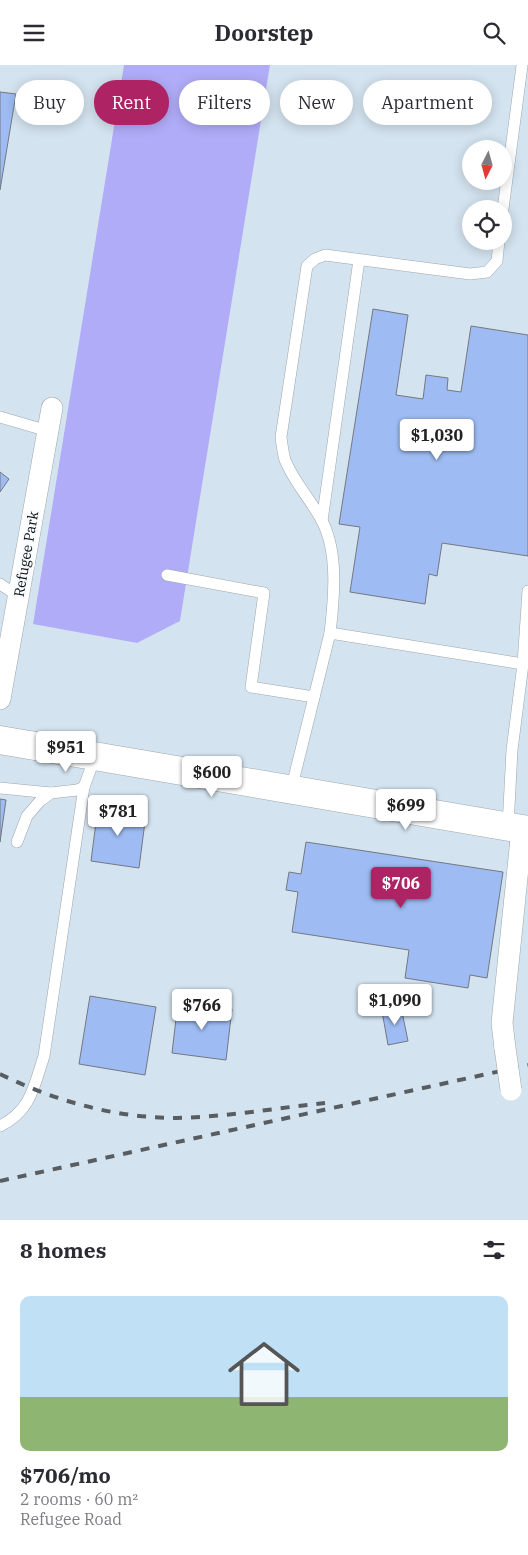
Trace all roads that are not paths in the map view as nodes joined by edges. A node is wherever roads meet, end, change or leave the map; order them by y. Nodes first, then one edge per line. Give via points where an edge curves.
1 (522, 66) edge
2 (504, 200) edge
3 (498, 250) edge
4 (359, 260) junction
5 (52, 408) dead end
6 (0, 417) edge
7 (48, 431) junction
8 (322, 521) junction
9 (167, 575) dead end
10 (0, 584) edge
11 (528, 591) edge
12 (18, 597) junction
13 (330, 633) junction
14 (523, 664) junction
15 (314, 697) junction
16 (0, 699) edge
17 (0, 740) edge
18 (96, 757) junction
19 (84, 787) junction
20 (0, 788) edge
21 (291, 790) junction
22 (51, 793) junction
23 (519, 828) edge
24 (17, 842) dead end
25 (511, 1090) dead end
26 (0, 1126) edge

1 - 2 lane
3 - 4 lane via 497,261 487,272 470,274
4 - 8 lane
4 - 8 lane via 326,255 307,266 281,437 285,459 294,478
5 - 7 street, Refugee Park
6 - 7 lane
7 - 12 street, Refugee Park
8 - 13 lane via 333,561
9 - 15 lane via 264,593 251,687
10 - 12 lane
11 - 14 lane
12 - 16 street, Refugee Park
13 - 14 lane
13 - 15 lane
14 - 23 lane via 512,750
15 - 21 lane
17 - 18 main road
18 - 19 lane
18 - 21 main road
19 - 22 lane
19 - 26 lane via 44,1056 24,1109
20 - 22 lane
21 - 23 main road
22 - 24 lane via 27,816
23 - 25 street, bridge via 502,1023

